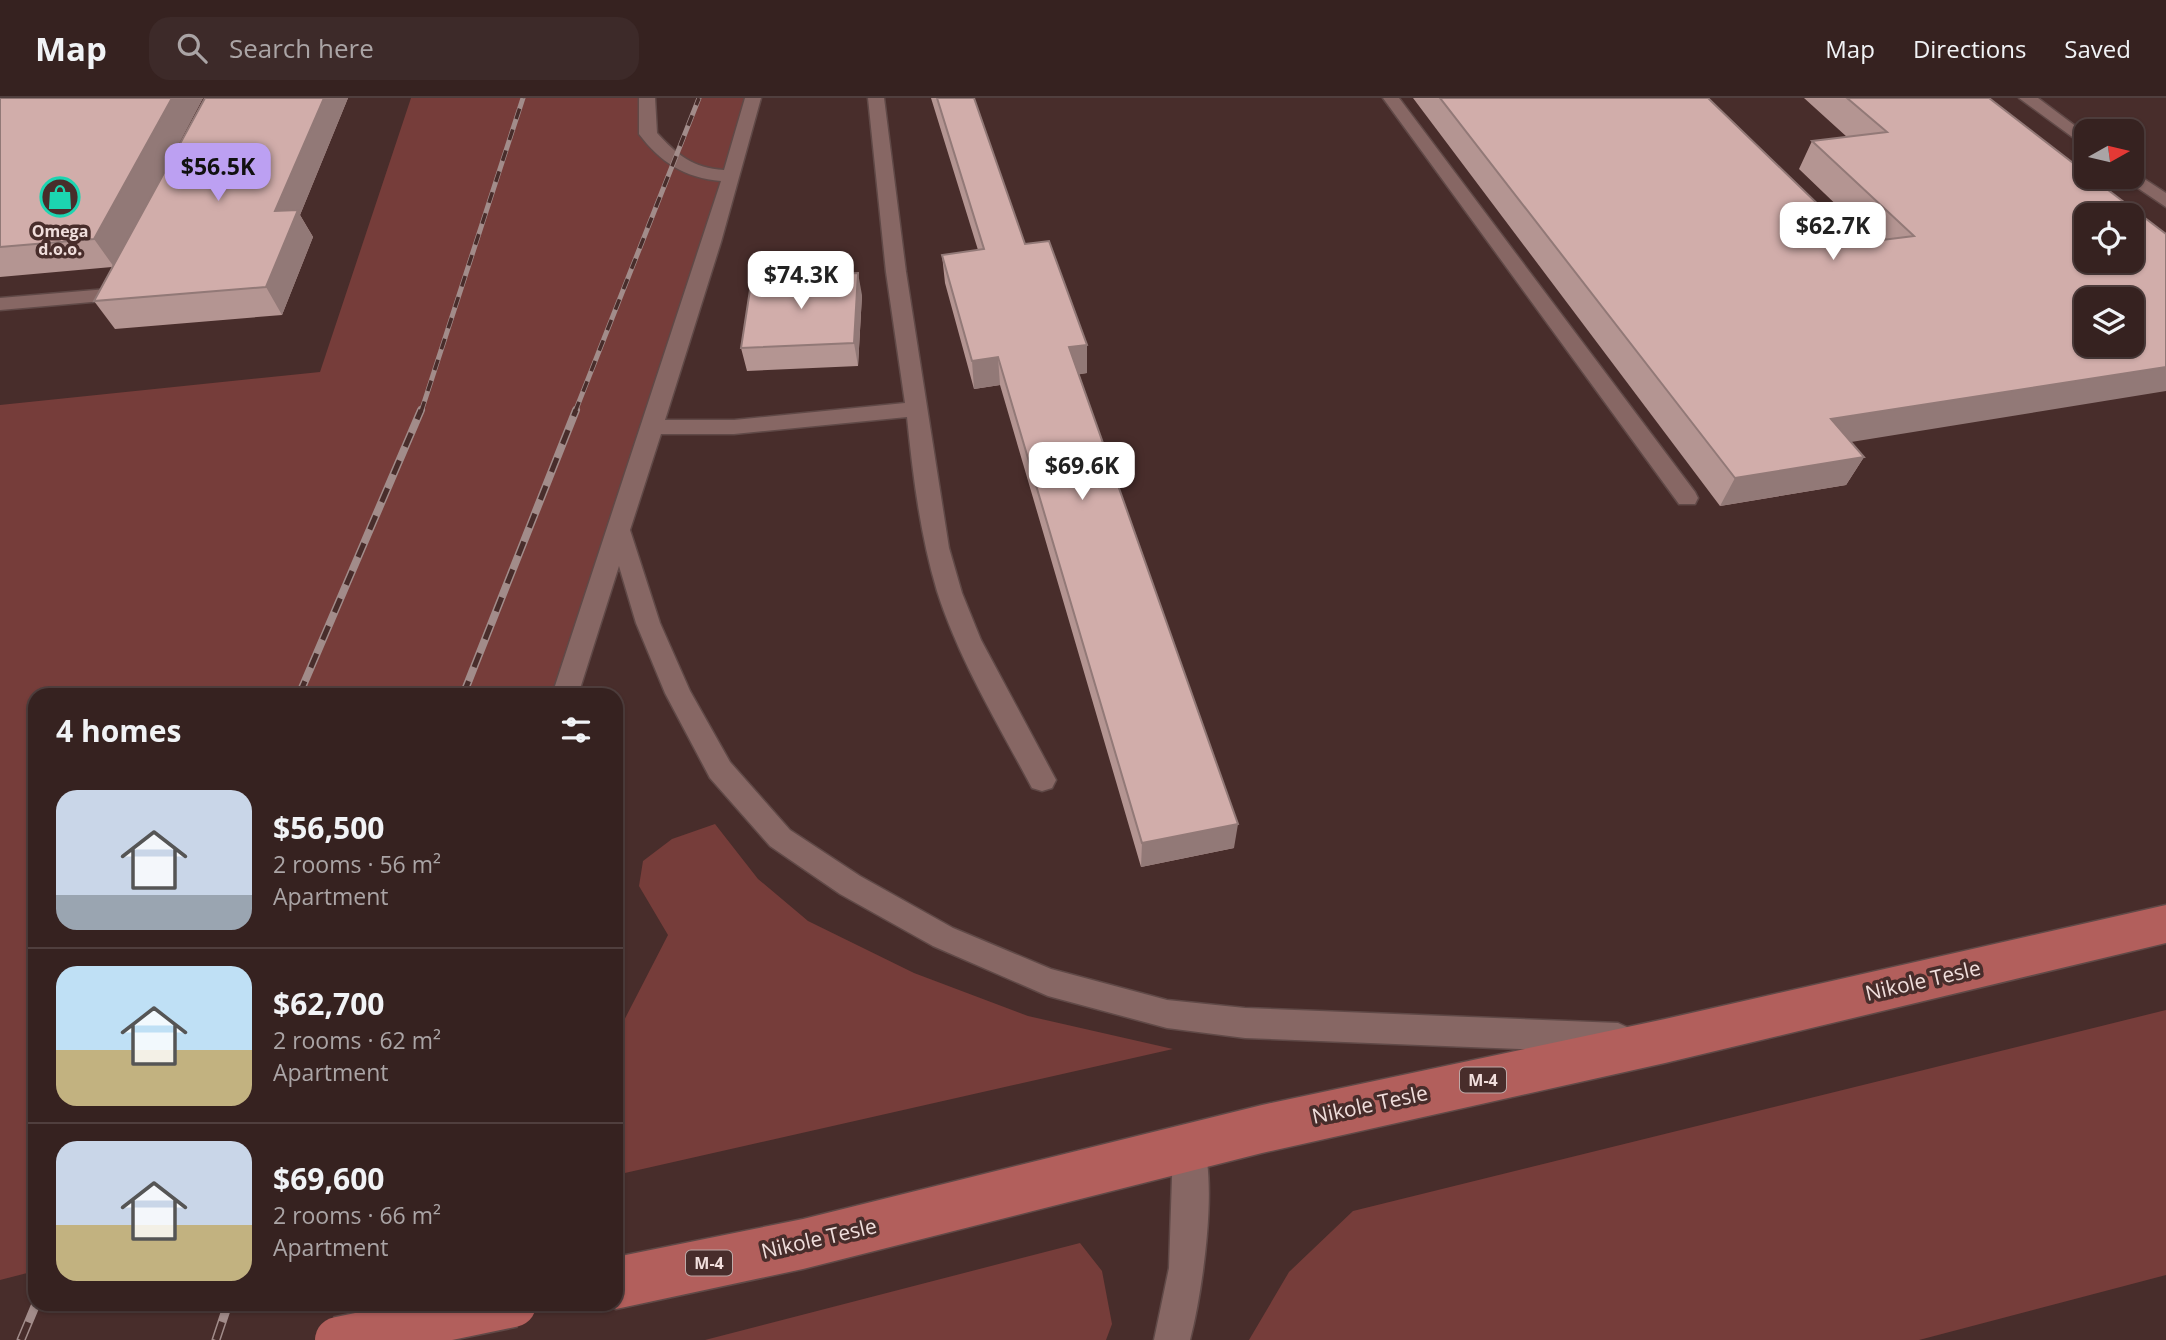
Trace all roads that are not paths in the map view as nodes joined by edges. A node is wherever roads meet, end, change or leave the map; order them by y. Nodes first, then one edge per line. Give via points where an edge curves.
1 (647, 98) edge
2 (753, 98) edge
3 (876, 98) edge
4 (1391, 98) edge
5 (2026, 98) edge
6 (2074, 133) edge
7 (731, 176) junction
8 (2144, 185) edge
9 (2166, 202) edge
10 (138, 269) edge
11 (0, 304) edge
12 (917, 409) junction
13 (653, 428) junction
14 (1687, 498) dead end
15 (620, 532) junction
16 (567, 688) edge
17 (1042, 780) dead end
18 (2166, 924) edge
19 (1665, 1041) junction
20 (1189, 1149) junction
21 (623, 1282) edge
22 (413, 1311) edge
23 (479, 1311) edge
24 (338, 1340) edge
25 (410, 1340) edge
26 (1172, 1340) edge

1 - 7 lane via 648,134 676,165
2 - 7 lane
3 - 12 lane via 895,272
4 - 14 lane
5 - 6 lane
7 - 13 lane
8 - 9 lane
10 - 11 lane via 126,293
12 - 13 lane via 734,427
12 - 17 lane via 928,508 950,594 999,701
13 - 15 lane
15 - 16 lane
15 - 19 lane via 648,623 678,693 720,770 780,838 850,886 943,937 1048,982 1167,1014 1245,1023
18 - 19 main road, Nikole Tesle / M-4
19 - 20 main road, Nikole Tesle / M-4
20 - 21 main road, Nikole Tesle / M-4 via 803,1244
20 - 26 lane via 1185,1296
22 - 25 lane
23 - 24 main road, bridge

